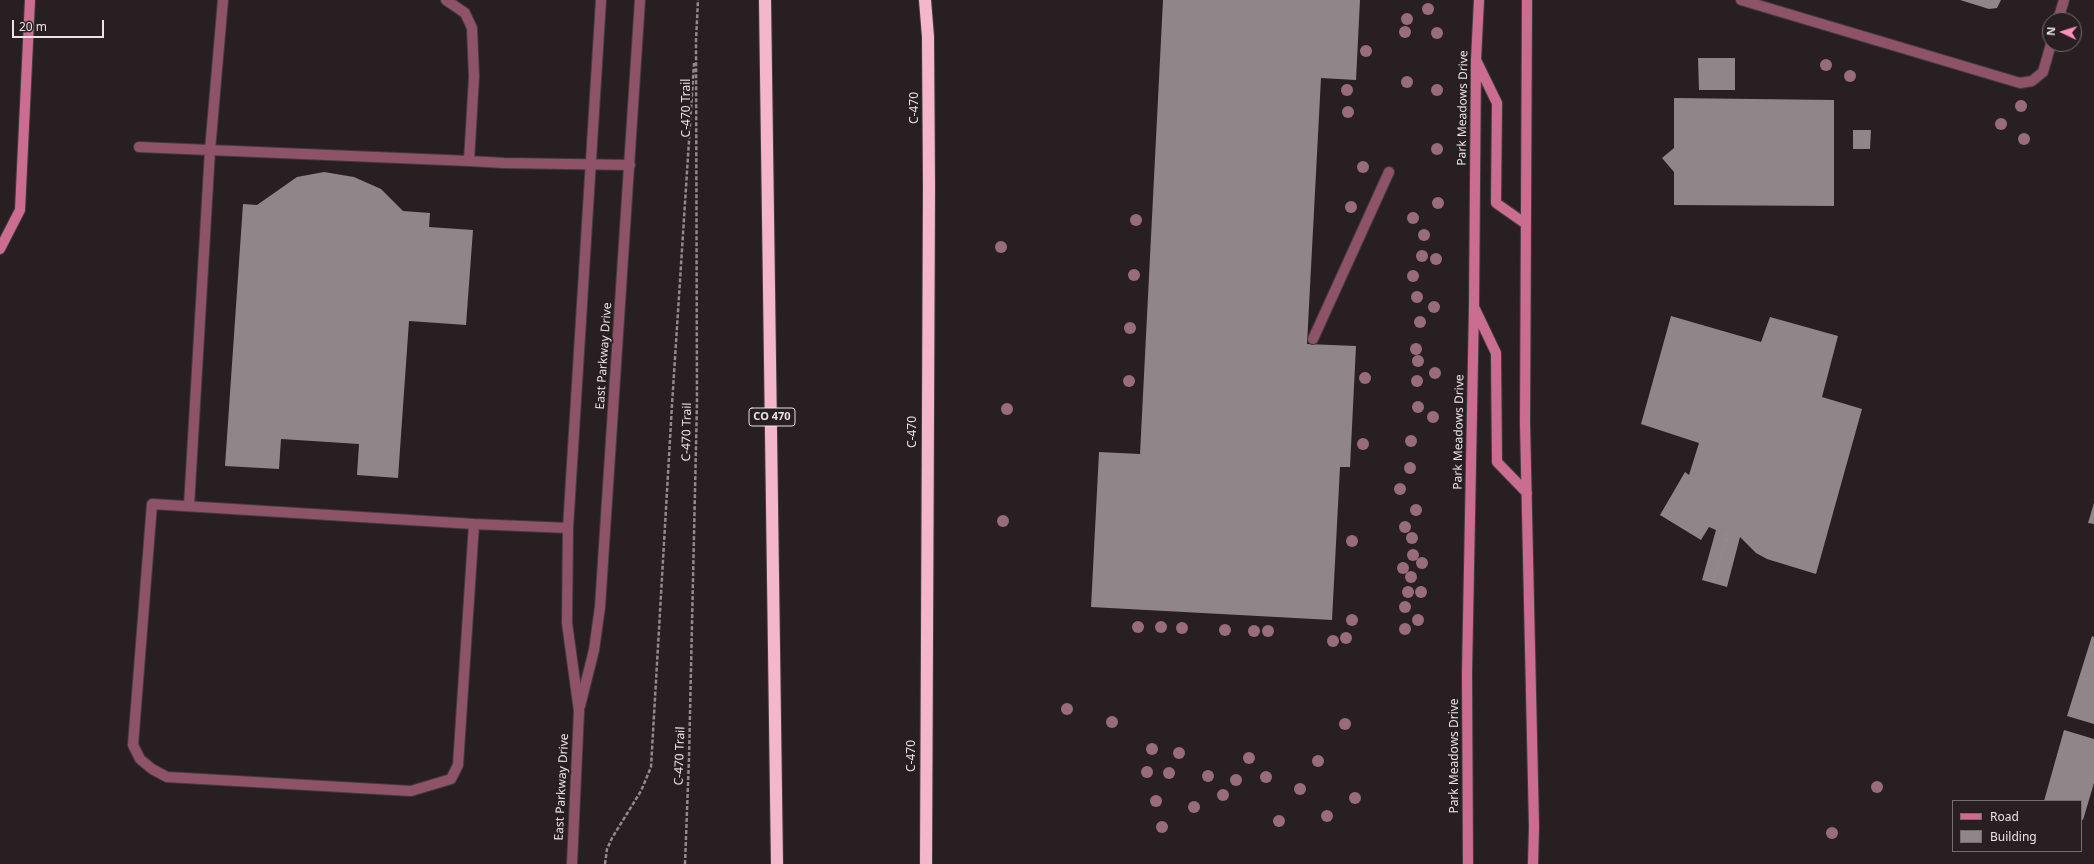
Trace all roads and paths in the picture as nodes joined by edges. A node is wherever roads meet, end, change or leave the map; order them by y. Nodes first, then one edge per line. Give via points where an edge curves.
1 (30, 0) edge
2 (223, 0) edge
3 (446, 0) edge
4 (601, 0) edge
5 (640, 0) edge
6 (698, 0) edge
7 (765, 0) edge
8 (925, 0) edge
9 (1479, 0) edge
10 (1527, 0) edge
11 (1741, 0) edge
12 (2064, 0) edge
13 (2060, 12) edge
14 (696, 41) junction
15 (2049, 52) edge
16 (1476, 60) junction
17 (139, 147) dead end
18 (210, 150) junction
19 (469, 161) junction
20 (590, 165) junction
21 (630, 165) junction
22 (1389, 172) dead end
23 (1526, 224) junction
24 (0, 249) edge
25 (1474, 307) junction
26 (1313, 339) dead end
27 (1527, 493) junction
28 (189, 506) junction
29 (474, 524) junction
30 (568, 528) junction
31 (1728, 533) dead end
32 (1713, 582) dead end
33 (579, 711) junction
34 (572, 864) edge
35 (605, 864) edge
36 (685, 864) edge
37 (777, 864) edge
38 (926, 864) edge
39 (1468, 864) edge
40 (1533, 864) edge

1 - 24 main road via 20,210
2 - 18 street
3 - 19 street via 465,12 472,28 474,77
4 - 20 street, East Parkway Drive
5 - 21 street, East Parkway Drive
6 - 14 path, C-470 Trail
7 - 37 highway, CO 470
8 - 38 highway, C-470 via 928,37 929,187
9 - 16 main road, Park Meadows Drive
10 - 23 main road
11 - 15 street via 2020,83 2032,82 2043,72
12 - 13 street
14 - 35 path via 651,767 641,791 612,838
14 - 36 path, C-470 Trail via 697,402
16 - 23 main road via 1497,103 1496,202
16 - 25 main road, Park Meadows Drive
17 - 18 street
18 - 19 street
18 - 28 street
19 - 20 street
20 - 21 street
20 - 30 street, East Parkway Drive
21 - 33 street, East Parkway Drive via 600,607 594,650
22 - 26 street
23 - 27 main road
25 - 27 main road via 1496,353 1497,462
25 - 39 main road, Park Meadows Drive via 1467,673
27 - 40 main road
28 - 29 street
28 - 29 street via 152,504 138,673 133,745 140,759 167,777 411,790 451,779 458,765
29 - 30 street
30 - 33 street, East Parkway Drive via 567,623
31 - 32 path
33 - 34 street, East Parkway Drive

